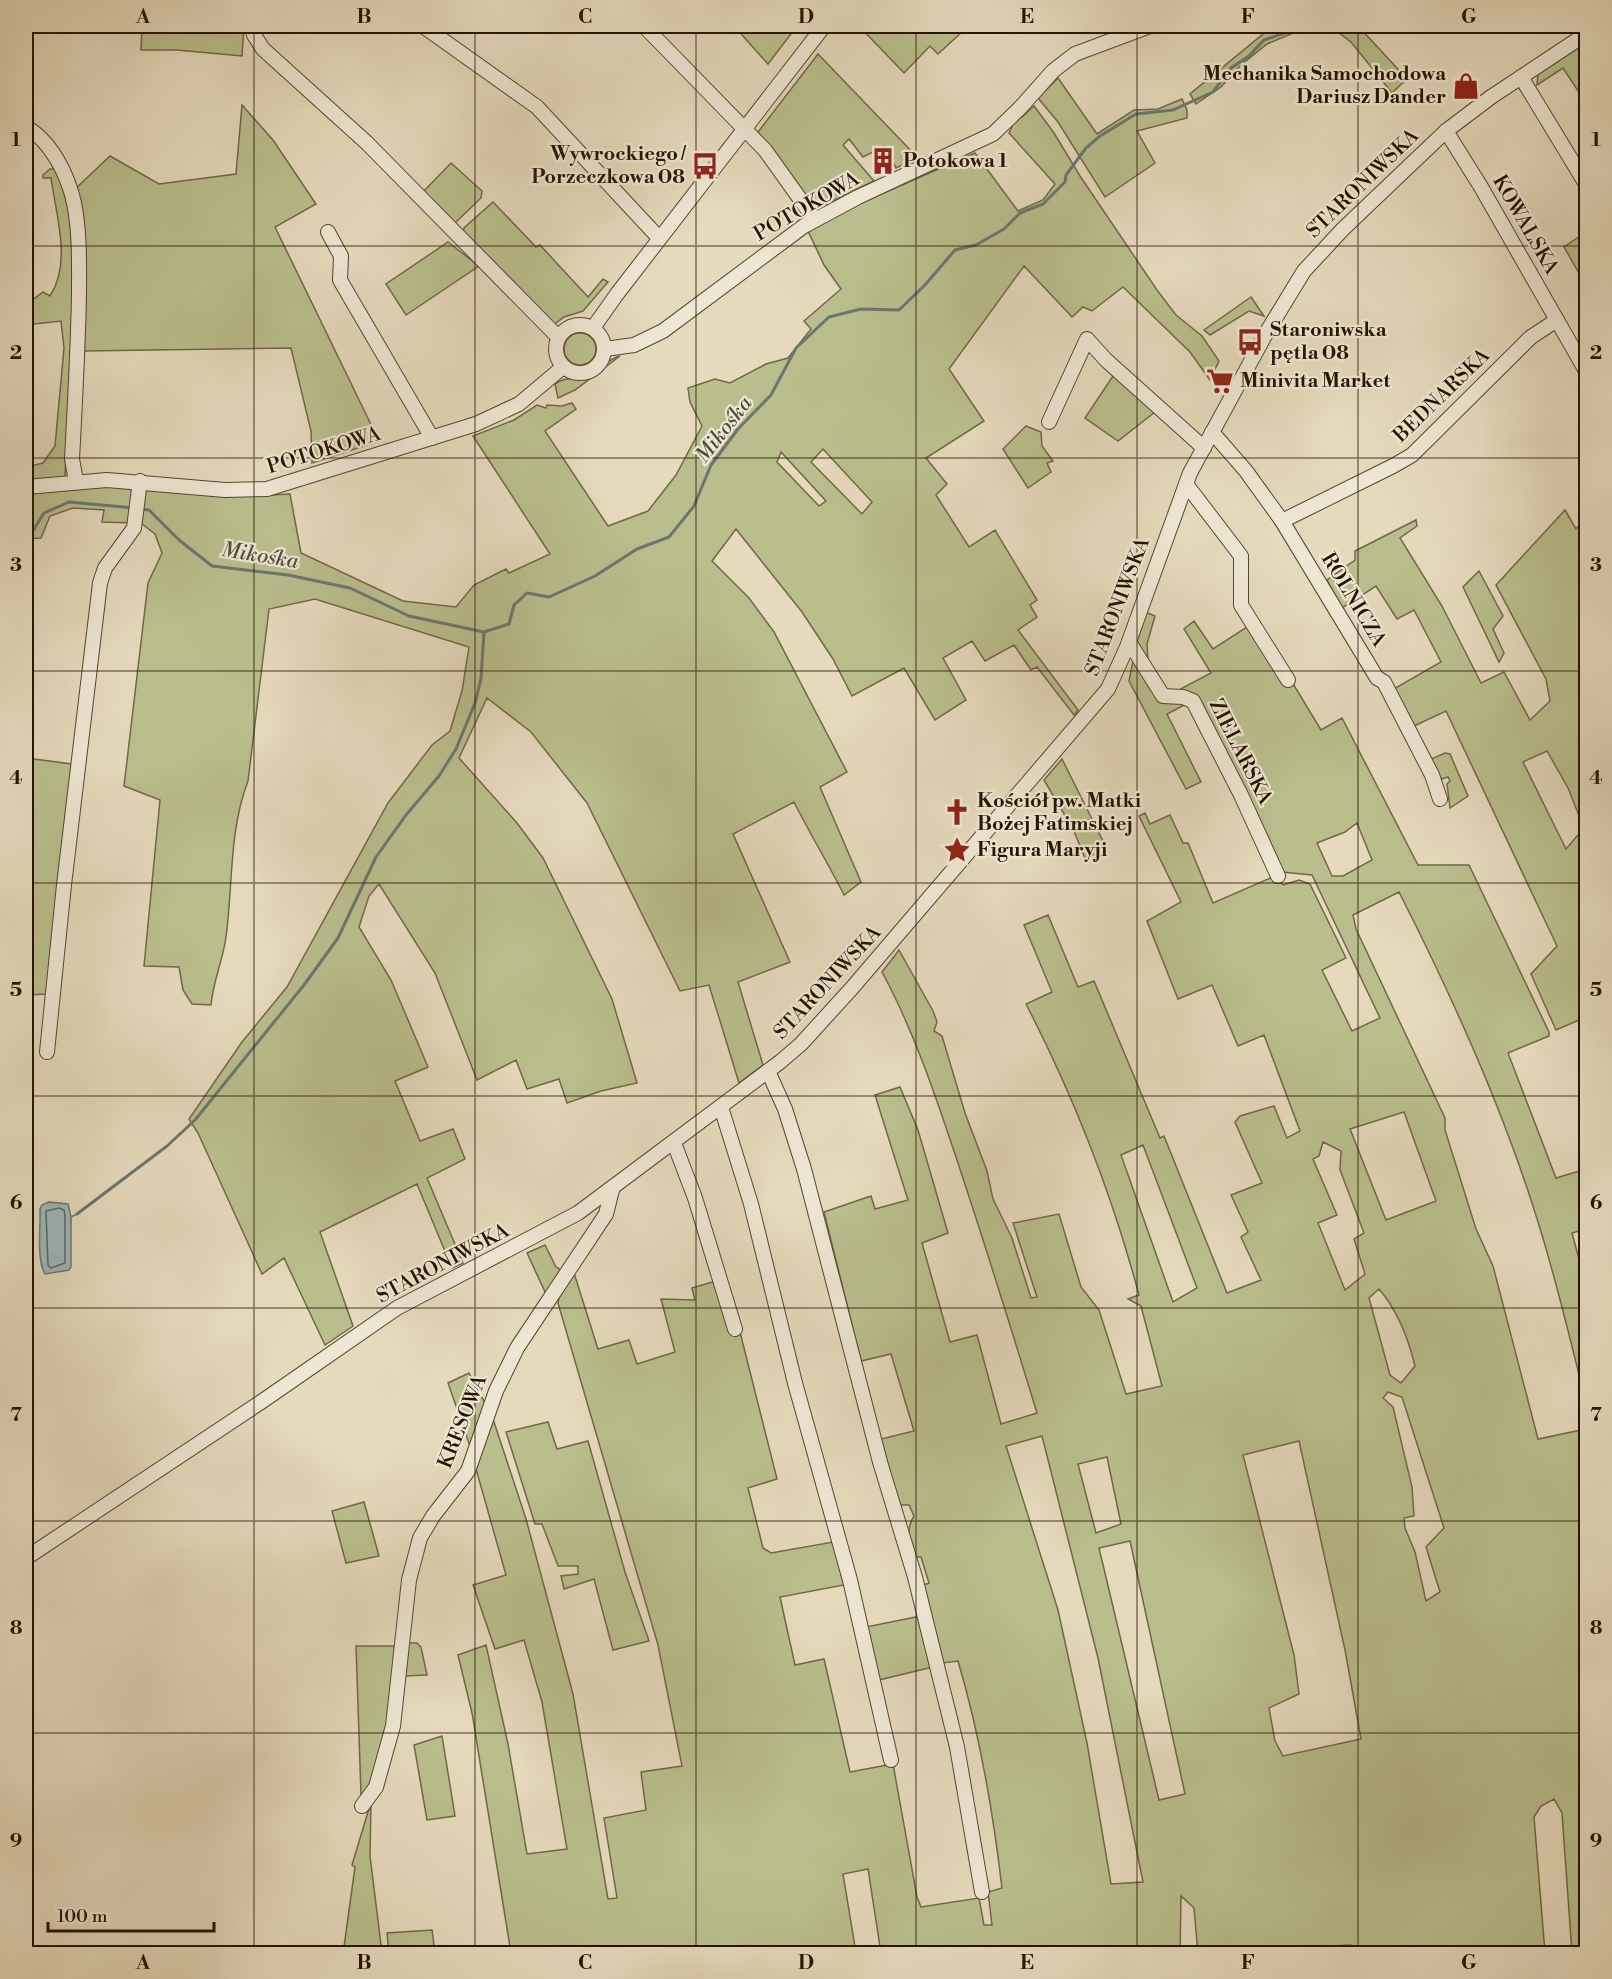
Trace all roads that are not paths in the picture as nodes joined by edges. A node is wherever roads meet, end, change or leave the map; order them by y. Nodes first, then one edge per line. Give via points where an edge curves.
1 (252, 26) edge
2 (423, 26) edge
3 (644, 26) edge
4 (824, 26) edge
5 (1150, 26) edge
6 (1587, 34) edge
7 (1521, 77) junction
8 (26, 128) edge
9 (743, 128) junction
10 (1446, 131) junction
11 (1587, 184) edge
12 (815, 220) junction
13 (328, 232) dead end
14 (659, 238) junction
15 (1557, 320) junction
16 (593, 328) junction
17 (558, 337) junction
18 (605, 349) junction
19 (563, 367) junction
20 (1587, 371) edge
21 (1049, 422) dead end
22 (1212, 432) junction
23 (432, 438) junction
24 (1204, 448) junction
25 (76, 481) junction
26 (140, 481) junction
27 (1186, 484) junction
28 (26, 487) edge
29 (1281, 521) junction
30 (1129, 642) junction
31 (1288, 680) dead end
32 (1440, 799) dead end
33 (1278, 876) dead end
34 (47, 1052) dead end
35 (768, 1071) junction
36 (721, 1107) junction
37 (674, 1143) junction
38 (612, 1190) junction
39 (578, 1214) junction
40 (592, 1237) junction
41 (735, 1329) dead end
42 (26, 1558) edge
43 (891, 1760) dead end
44 (362, 1806) dead end
45 (982, 1892) dead end

1 - 17 street via 263,49 367,143
2 - 14 street via 537,107
3 - 9 street
4 - 9 street
5 - 12 street, POTOKOWA via 1075,54 1053,71 1006,123 979,142
6 - 7 street, STARONIWSKA
7 - 10 street, STARONIWSKA
7 - 11 street
8 - 25 street via 45,144 62,170 78,229 72,459
9 - 12 street via 765,150
9 - 14 street
10 - 15 street, KOWALSKA
10 - 22 street, STARONIWSKA via 1304,271
12 - 18 street, POTOKOWA via 777,243 663,331 634,345
13 - 23 street via 341,256 340,279
14 - 16 street
15 - 20 street, KOWALSKA
15 - 29 street, BEDNARSKA via 1532,337 1412,455
16 - 17 street via 570,326
16 - 18 street via 602,337
17 - 19 street via 556,353
18 - 19 street via 601,361 587,373 574,373
19 - 23 street, POTOKOWA via 519,404
21 - 24 street via 1087,339
22 - 24 street, STARONIWSKA
22 - 29 street, ROLNICZA
23 - 26 street, POTOKOWA via 267,489 225,490
24 - 27 street, STARONIWSKA
25 - 26 street, POTOKOWA
25 - 28 street, POTOKOWA
26 - 34 street via 134,528 105,568 100,583
27 - 30 street, STARONIWSKA
27 - 31 street via 1240,556 1241,604
29 - 32 street, ROLNICZA via 1377,678 1384,682
30 - 33 street, ZIELARSKA via 1162,696 1193,701
30 - 35 street, STARONIWSKA via 1108,689 1095,706 831,1012
35 - 36 street, STARONIWSKA
35 - 45 street via 804,1169 880,1462 915,1577 957,1747
36 - 37 street, STARONIWSKA
36 - 43 street via 751,1204 795,1383 850,1580
37 - 38 street, STARONIWSKA
37 - 41 street via 695,1197
38 - 39 street, STARONIWSKA
38 - 40 street, KRESOWA via 606,1214
39 - 40 street
39 - 42 street, STARONIWSKA via 397,1308
40 - 44 street, KRESOWA via 520,1342 496,1392 468,1471 432,1516 420,1538 409,1580 393,1726 376,1786

